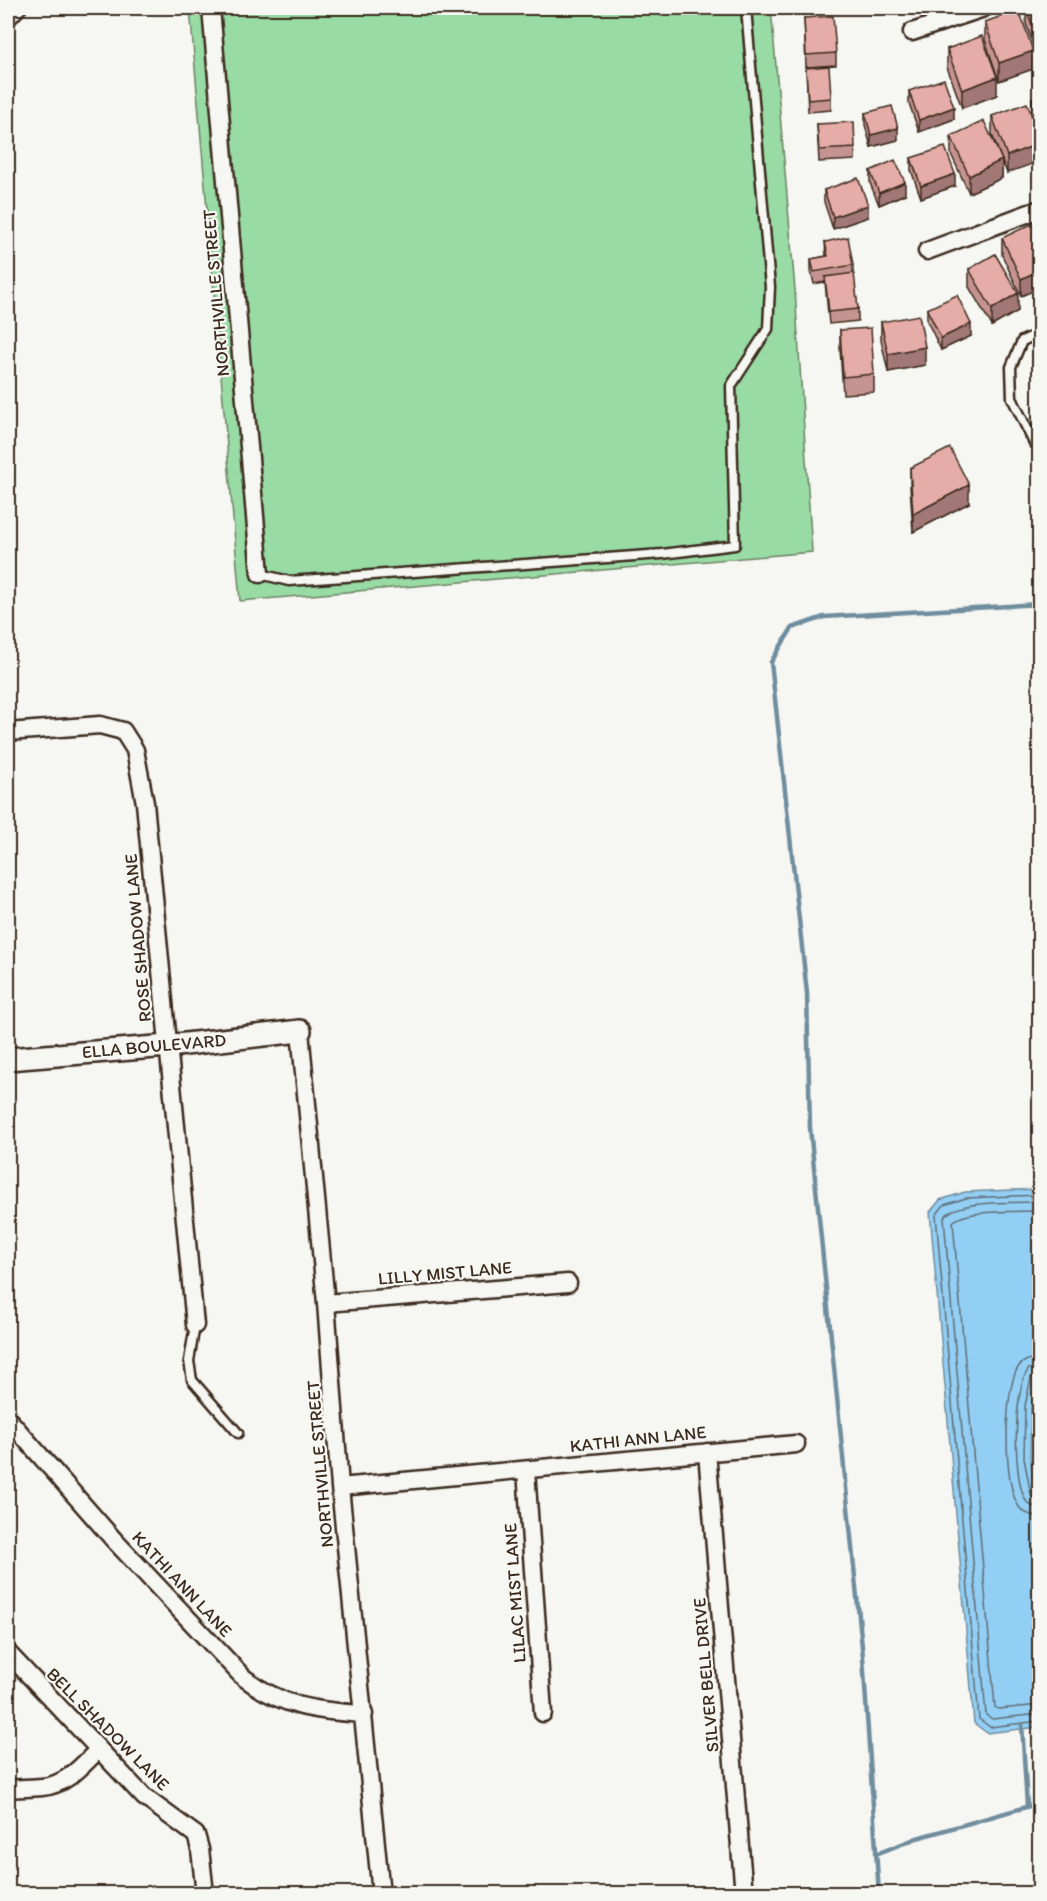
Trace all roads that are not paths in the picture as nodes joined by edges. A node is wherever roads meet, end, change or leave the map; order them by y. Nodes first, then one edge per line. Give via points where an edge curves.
1 (22, 8) edge
2 (211, 8) edge
3 (746, 8) edge
4 (984, 8) edge
5 (8, 23) edge
6 (912, 32) dead end
7 (1040, 208) edge
8 (927, 251) dead end
9 (1040, 333) edge
10 (1034, 443) dead end
11 (260, 574) joint
12 (8, 732) edge
13 (300, 1031) joint
14 (168, 1046) junction
15 (8, 1059) edge
16 (568, 1282) dead end
17 (326, 1303) junction
18 (195, 1325) joint
19 (8, 1419) edge
20 (238, 1433) dead end
21 (796, 1444) dead end
22 (706, 1452) junction
23 (526, 1470) junction
24 (340, 1487) junction
25 (8, 1653) edge
26 (543, 1713) dead end
27 (364, 1714) junction
28 (99, 1750) junction
29 (8, 1789) edge
30 (205, 1893) edge
31 (381, 1893) edge
32 (744, 1893) edge

1 - 5 lane
2 - 11 street, NORTHVILLE STREET
3 - 11 lane via 770,287 768,329 732,386 735,545 662,554 288,581
4 - 6 street
7 - 8 street
9 - 10 lane via 1022,341 1011,367 1012,398
12 - 14 street, ROSE SHADOW LANE via 100,725 123,731 135,750
13 - 14 street, ELLA BOULEVARD
13 - 17 street, NORTHVILLE STREET
14 - 15 street, ELLA BOULEVARD
14 - 18 street, ROSE SHADOW LANE
16 - 17 street, LILLY MIST LANE
17 - 24 street, NORTHVILLE STREET
18 - 20 lane via 189,1361 192,1380
19 - 27 street, KATHI ANN LANE via 114,1540 243,1677 292,1705 322,1712
21 - 22 street, KATHI ANN LANE
22 - 23 street, KATHI ANN LANE
22 - 32 street, SILVER BELL DRIVE
23 - 24 street, KATHI ANN LANE
23 - 26 street, LILAC MIST LANE
24 - 27 street, NORTHVILLE STREET
25 - 28 street, BELL SHADOW LANE
27 - 31 street, NORTHVILLE STREET
28 - 29 street via 60,1782
28 - 30 street, BELL SHADOW LANE via 144,1797 196,1834

